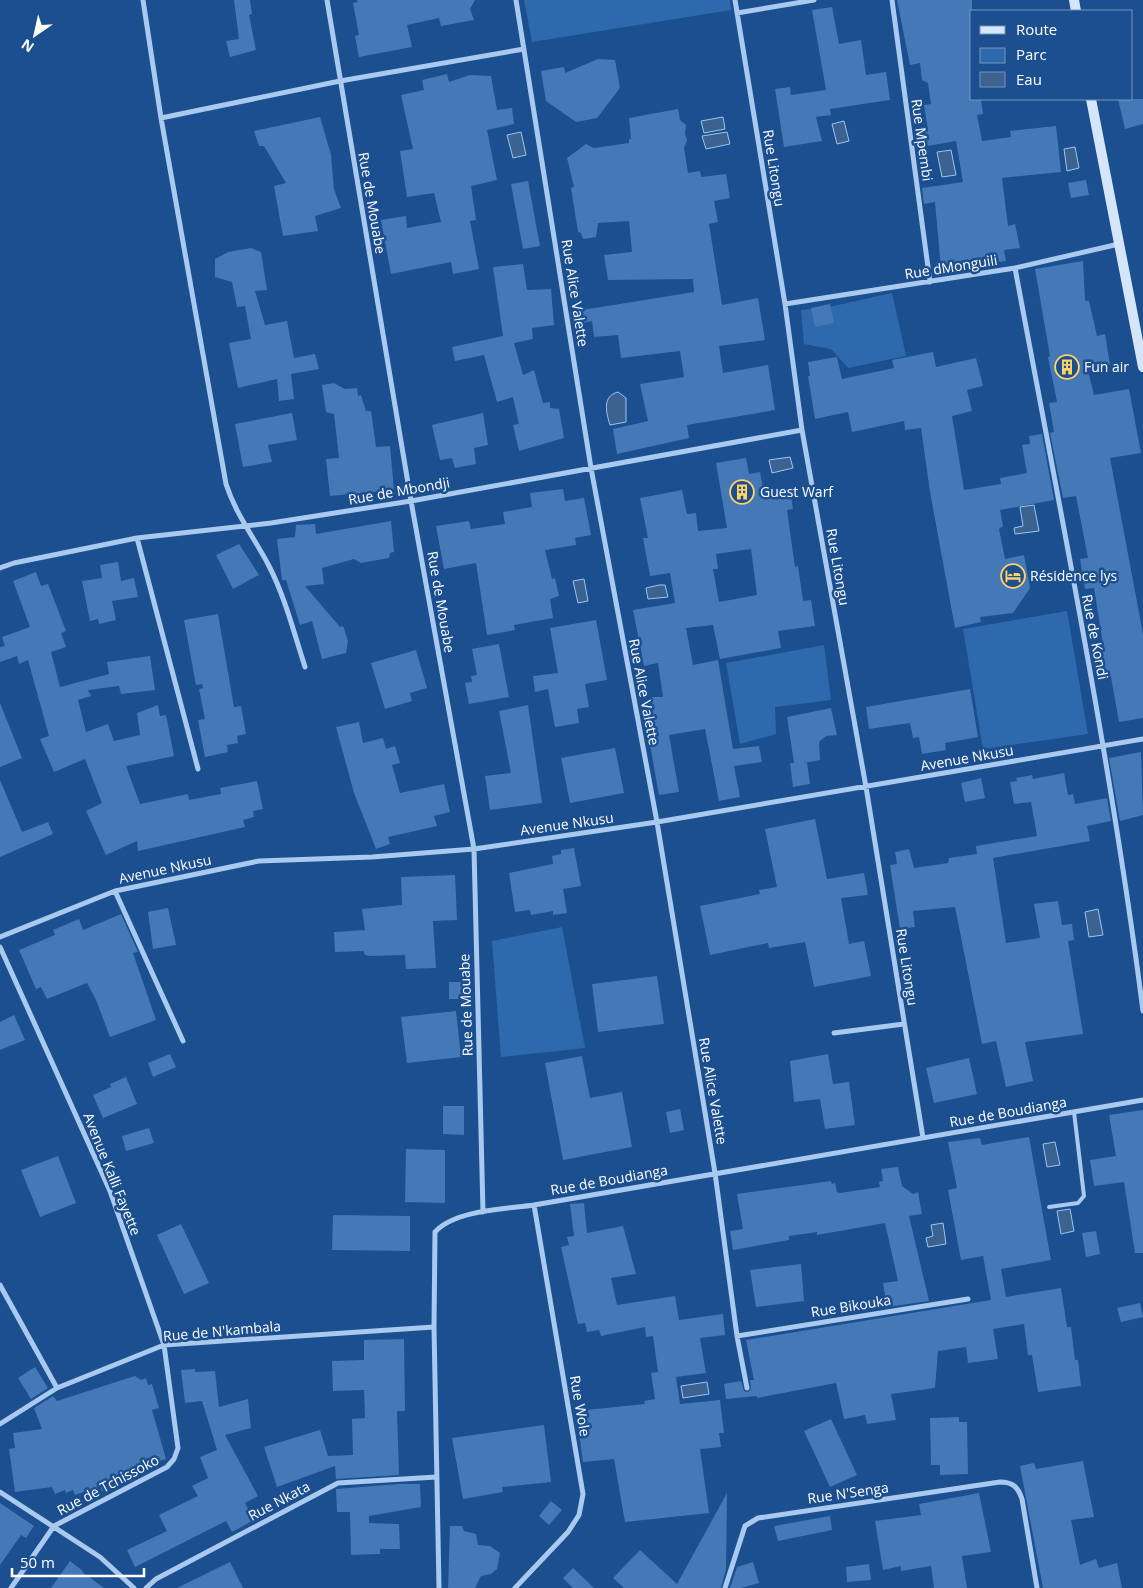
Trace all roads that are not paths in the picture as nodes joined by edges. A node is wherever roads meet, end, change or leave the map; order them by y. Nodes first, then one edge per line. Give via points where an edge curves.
1 (143, 0) edge
2 (327, 0) edge
3 (516, 0) edge
4 (735, 0) edge
5 (814, 0) edge
6 (892, 0) edge
7 (737, 13) junction
8 (524, 50) junction
9 (340, 80) junction
10 (1091, 100) edge
11 (161, 118) junction
12 (1120, 243) junction
13 (1015, 268) junction
14 (930, 282) junction
15 (785, 304) junction
16 (1143, 367) edge
17 (802, 430) junction
18 (591, 468) junction
19 (411, 501) junction
20 (245, 527) junction
21 (137, 538) junction
22 (0, 568) edge
23 (305, 667) dead end
24 (1143, 739) edge
25 (1104, 746) junction
26 (198, 769) dead end
27 (866, 787) junction
28 (657, 822) junction
29 (474, 849) junction
30 (115, 891) junction
31 (0, 936) edge
32 (0, 947) edge
33 (1143, 1011) edge
34 (904, 1024) junction
35 (834, 1033) dead end
36 (183, 1041) dead end
37 (1143, 1100) edge
38 (1074, 1112) junction
39 (923, 1138) junction
40 (715, 1173) junction
41 (534, 1205) junction
42 (1048, 1207) dead end
43 (483, 1212) junction
44 (0, 1285) edge
45 (968, 1299) dead end
46 (434, 1327) junction
47 (738, 1336) junction
48 (164, 1345) junction
49 (57, 1388) junction
50 (748, 1388) dead end
51 (0, 1424) edge
52 (178, 1448) joint
53 (436, 1477) junction
54 (0, 1492) edge
55 (54, 1526) junction
56 (11, 1588) edge
57 (134, 1588) edge
58 (146, 1588) edge
59 (439, 1588) edge
60 (515, 1588) edge
61 (725, 1588) edge
62 (1036, 1588) edge

1 - 11 street
2 - 9 street, Rue de Mouabe
3 - 8 street, Rue Alice Valette
4 - 7 street, Rue Litongu
5 - 7 street
6 - 14 street, Rue Mpembi
7 - 15 street, Rue Litongu
8 - 9 street
8 - 18 street, Rue Alice Valette
9 - 11 street
9 - 19 street, Rue de Mouabe
10 - 12 street
11 - 20 street via 226,484 233,508
12 - 13 street, Rue dMonguili
12 - 16 street
13 - 14 street, Rue dMonguili
13 - 25 street, Rue de Kondi
14 - 15 street, Rue dMonguili
15 - 17 street, Rue Litongu
17 - 18 street, Rue de Mbondji
17 - 27 street, Rue Litongu
18 - 19 street, Rue de Mbondji
18 - 28 street, Rue Alice Valette
19 - 20 street, Rue de Mbondji
19 - 29 street, Rue de Mouabe
20 - 21 street, Rue de Mbondji
20 - 23 street via 281,594
21 - 22 street, Rue de Mbondji
21 - 26 street
24 - 25 street, Avenue Nkusu
25 - 27 street, Avenue Nkusu
25 - 33 street, Rue de Kondi
27 - 28 street, Avenue Nkusu
27 - 34 street, Rue Litongu
28 - 29 street, Avenue Nkusu
28 - 40 street, Rue Alice Valette
29 - 30 street, Avenue Nkusu via 259,861
29 - 43 street, Rue de Mouabe
30 - 31 street, Avenue Nkusu
30 - 36 street
32 - 48 street, Avenue Kalli Fayette via 110,1191
34 - 35 street
34 - 39 street, Rue Litongu
37 - 38 street, Rue de Boudianga
38 - 39 street, Rue de Boudianga
38 - 42 lane via 1084,1196 1078,1202
39 - 40 street, Rue de Boudianga
40 - 41 street, Rue de Boudianga
40 - 47 street, Rue Alice Valette
41 - 43 street, Rue de Boudianga
41 - 60 street, Rue Wole via 583,1494 578,1515 568,1532
43 - 46 street, Rue de Boudianga via 449,1221 434,1232
44 - 49 street
45 - 47 street, Rue Bikouka
46 - 48 street, Rue de N'kambala
46 - 53 street, Rue de Boudianga
47 - 50 street, Rue Alice Valette
48 - 49 street, Rue de N'kambala
48 - 52 street, Avenue Kalli Fayette
49 - 51 street, Rue de N'kambala
52 - 55 street, Rue de Tchissoko via 167,1466
53 - 58 street, Rue Nkata via 338,1483 156,1578
53 - 59 street, Rue de Boudianga
54 - 55 street
55 - 56 street, Rue de Tchissoko
55 - 57 street via 100,1557
61 - 62 street, Rue N'Senga via 744,1526 758,1518 1000,1482 1010,1482 1018,1489

